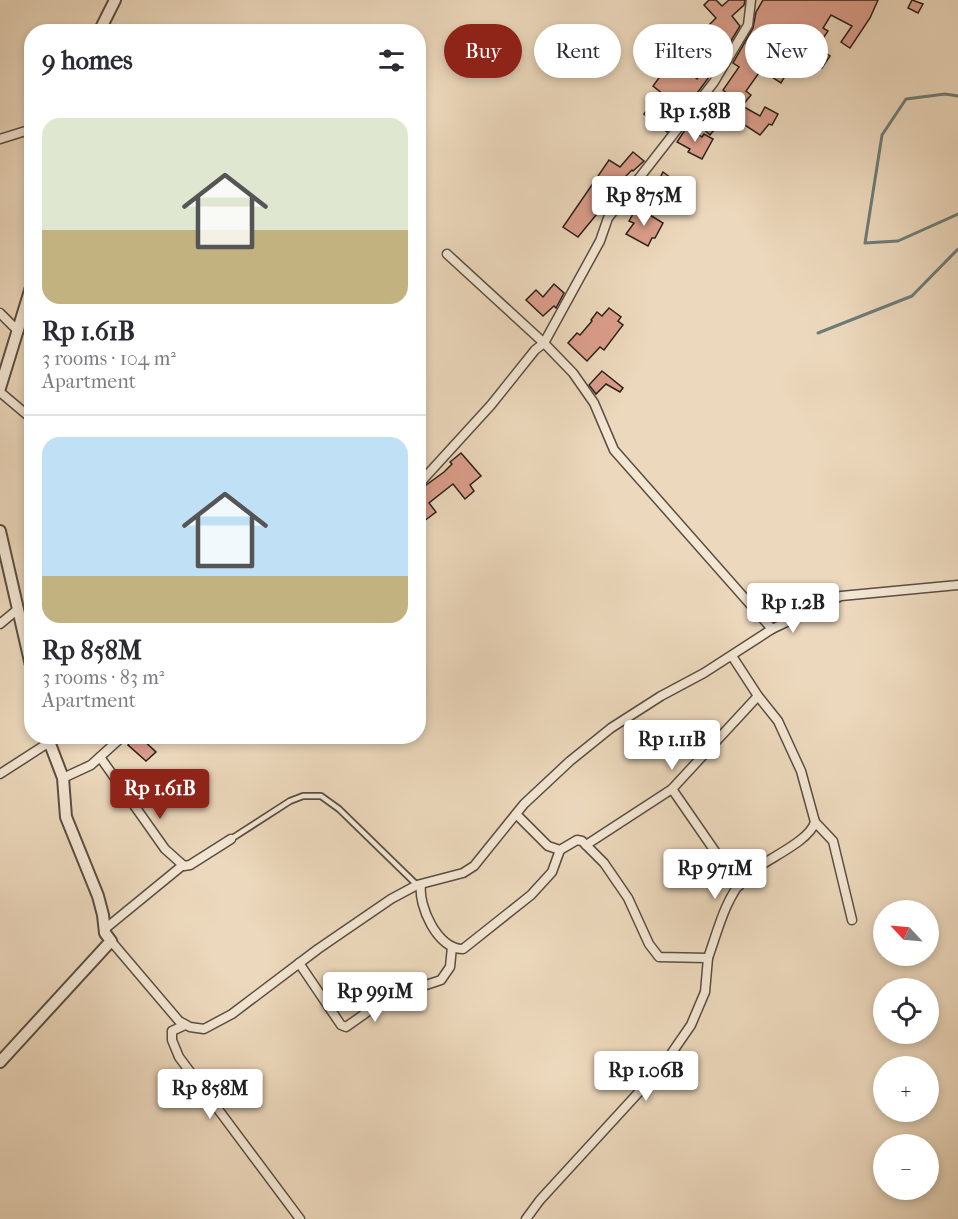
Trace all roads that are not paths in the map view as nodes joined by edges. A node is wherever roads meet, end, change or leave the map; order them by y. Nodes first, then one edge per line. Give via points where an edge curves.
1 (115, 0) edge
2 (751, 0) edge
3 (103, 24) edge
4 (24, 132) edge
5 (0, 139) edge
6 (447, 254) dead end
7 (24, 311) edge
8 (0, 313) edge
9 (18, 331) junction
10 (544, 343) junction
11 (0, 390) edge
12 (24, 412) edge
13 (426, 476) edge
14 (0, 531) edge
15 (958, 585) edge
16 (18, 609) junction
17 (0, 624) edge
18 (772, 629) junction
19 (24, 635) edge
20 (732, 656) junction
21 (758, 696) junction
22 (41, 744) edge
23 (49, 744) edge
24 (114, 744) edge
25 (100, 757) junction
26 (0, 774) edge
27 (63, 778) junction
28 (672, 789) junction
29 (516, 814) junction
30 (815, 822) junction
31 (231, 838) joint
32 (586, 845) junction
33 (560, 850) junction
34 (183, 865) junction
35 (419, 885) junction
36 (739, 886) junction
37 (852, 920) dead end
38 (106, 928) junction
39 (111, 941) junction
40 (452, 948) junction
41 (708, 958) junction
42 (299, 963) junction
43 (185, 1025) junction
44 (0, 1062) edge
45 (300, 1219) edge
46 (526, 1219) edge

1 - 3 street
2 - 10 street via 748,25 714,82 608,218 600,241
4 - 5 street
6 - 10 street
7 - 9 street
8 - 9 street
9 - 11 street
10 - 13 street
10 - 18 street via 573,373 594,403 614,450
11 - 12 street
14 - 16 street
15 - 18 street via 841,597
16 - 17 street
16 - 19 street
18 - 20 street
20 - 21 street
20 - 29 street via 610,728
21 - 28 street
21 - 30 street via 778,721 801,771
22 - 26 street
23 - 27 street
24 - 25 street
25 - 27 street
25 - 34 street via 165,849
27 - 38 street via 66,817 98,896
28 - 32 street
28 - 36 street
29 - 33 street via 548,846
29 - 35 street via 474,866 453,877
30 - 36 street via 805,836 747,876
30 - 37 street via 835,844
31 - 34 street via 190,865
31 - 35 lane via 290,801 321,796
32 - 33 street via 577,840
32 - 41 street via 628,898 658,957
33 - 40 street via 552,872 531,895 466,948
34 - 38 street
35 - 40 street via 434,931
35 - 42 street via 391,898
36 - 41 street via 730,897
38 - 39 street
39 - 43 street
39 - 44 street
40 - 42 street via 450,967 441,980 387,998 346,1027
41 - 46 street via 705,992 691,1025 662,1067
42 - 43 street via 232,1014 204,1029
43 - 45 street via 172,1031 179,1057

